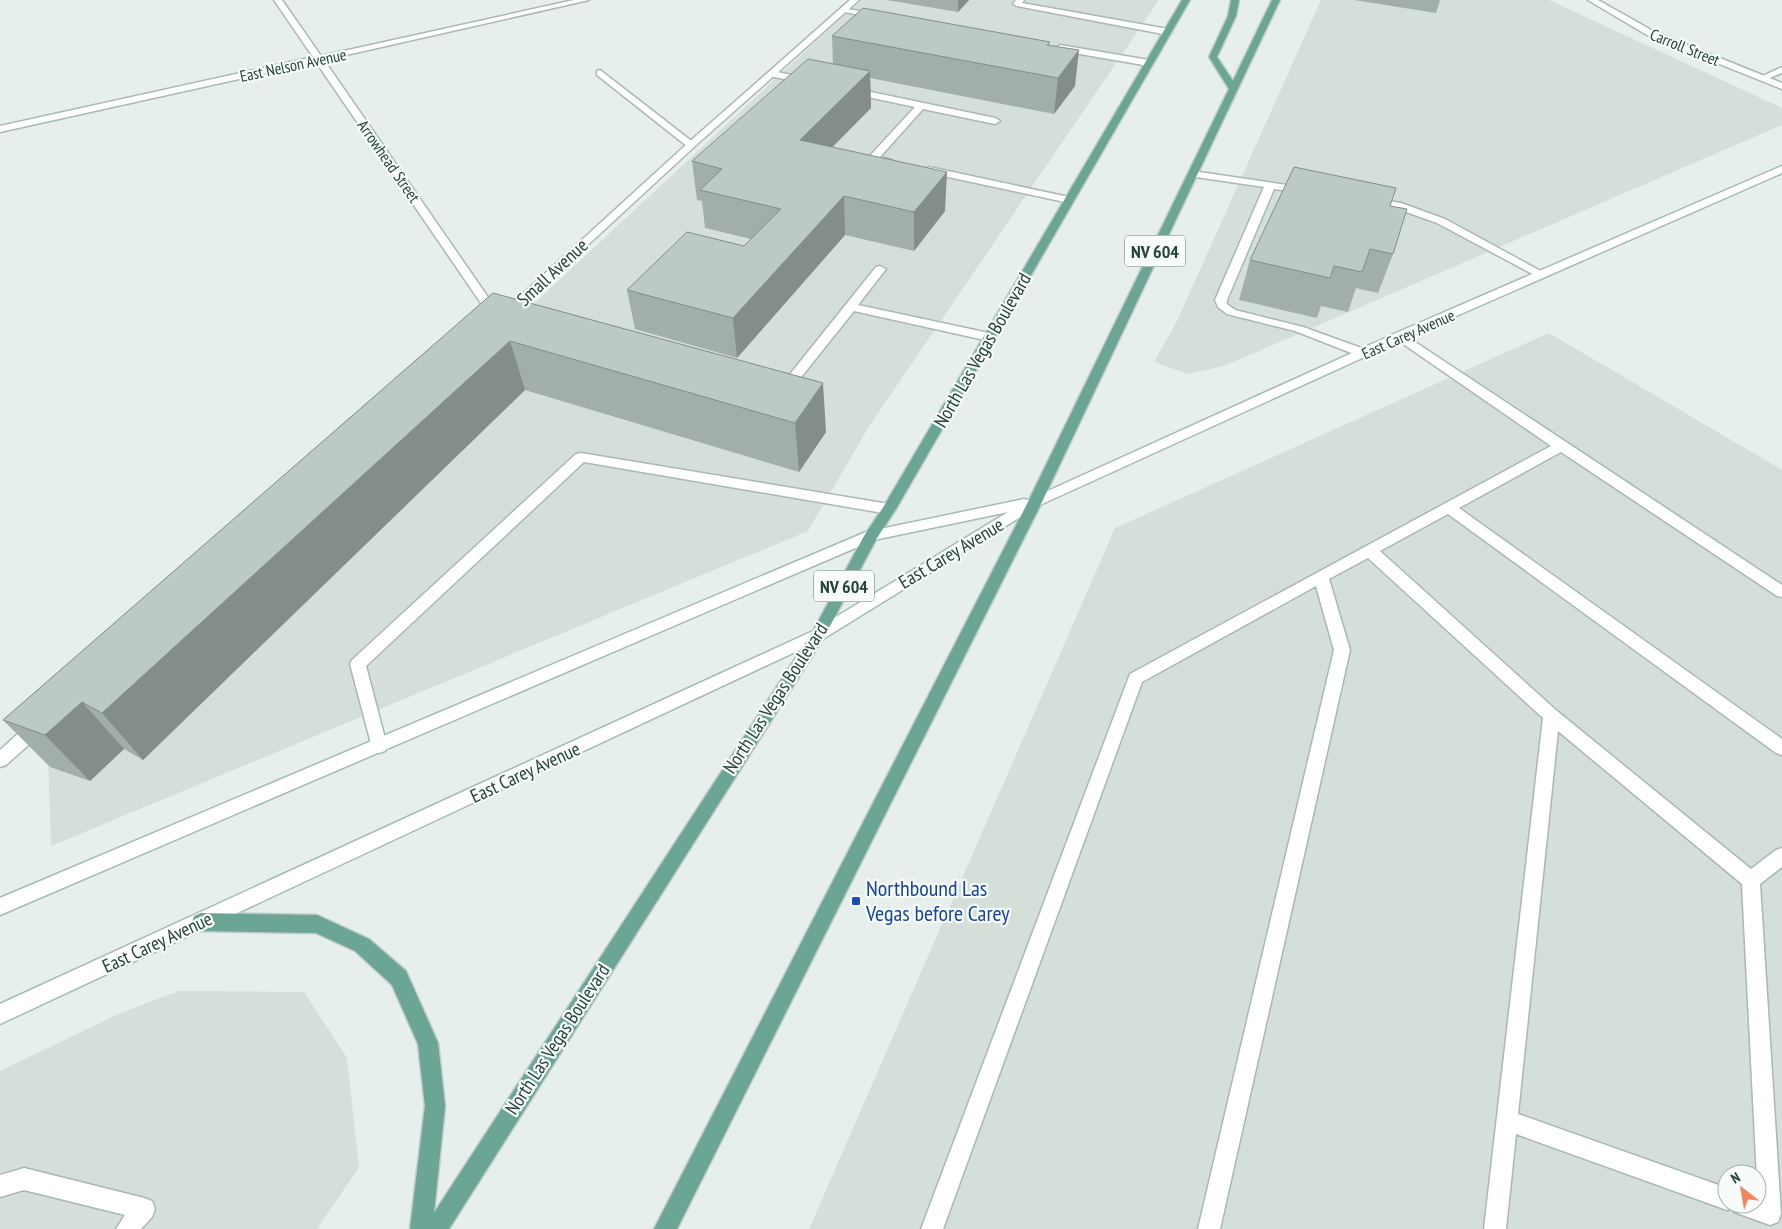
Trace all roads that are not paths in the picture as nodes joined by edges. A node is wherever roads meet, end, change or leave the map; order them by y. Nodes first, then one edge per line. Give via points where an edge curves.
1 (278, 0) edge
2 (585, 0) edge
3 (855, 0) edge
4 (1020, 0) edge
5 (1186, 0) edge
6 (1235, 0) edge
7 (1276, 0) edge
8 (1592, 0) edge
9 (844, 10) junction
10 (883, 17) edge
11 (1168, 32) junction
12 (1047, 45) edge
13 (319, 59) junction
14 (1149, 63) junction
15 (1782, 70) edge
16 (600, 73) dead end
17 (773, 74) junction
18 (1762, 78) junction
19 (819, 84) edge
20 (1782, 86) edge
21 (838, 88) edge
22 (1233, 89) junction
23 (921, 106) junction
24 (995, 121) dead end
25 (0, 129) edge
26 (691, 145) junction
27 (901, 164) edge
28 (920, 168) edge
29 (1782, 169) edge
30 (1193, 174) junction
31 (1270, 186) junction
32 (1309, 192) edge
33 (1358, 199) edge
34 (1069, 200) junction
35 (880, 269) dead end
36 (1542, 275) junction
37 (851, 307) junction
38 (495, 324) joint
39 (1400, 336) junction
40 (989, 337) junction
41 (1363, 353) junction
42 (771, 378) edge
43 (1561, 446) junction
44 (1035, 502) junction
45 (1449, 507) junction
46 (888, 509) junction
47 (871, 536) junction
48 (1370, 551) junction
49 (1320, 577) junction
50 (1782, 592) edge
51 (818, 635) junction
52 (1551, 716) junction
53 (45, 721) edge
54 (379, 746) junction
55 (1782, 748) edge
56 (0, 760) edge
57 (1782, 856) edge
58 (1751, 880) junction
59 (0, 907) edge
60 (202, 922) junction
61 (0, 1014) edge
62 (1507, 1120) junction
63 (0, 1186) edge
64 (1717, 1194) edge
65 (1767, 1213) edge
66 (127, 1229) edge
67 (421, 1229) edge
68 (436, 1229) edge
69 (665, 1229) edge
70 (932, 1229) edge
71 (1208, 1229) edge
72 (1495, 1229) edge

1 - 13 street, Arrowhead Street
2 - 13 street, East Nelson Avenue
3 - 9 street, Small Avenue
4 - 11 street via 1017,4
5 - 11 main road, North Las Vegas Boulevard / NV 604
6 - 22 main road via 1232,16 1213,57
7 - 22 main road, NV 604
8 - 18 street, Carroll Street via 1650,33
9 - 10 street
9 - 17 street, Small Avenue
11 - 14 main road, North Las Vegas Boulevard / NV 604
12 - 14 street
13 - 25 street, East Nelson Avenue
13 - 38 street, Arrowhead Street
14 - 34 main road, North Las Vegas Boulevard / NV 604
15 - 18 street
16 - 26 street
17 - 19 street
17 - 26 street, Small Avenue
18 - 20 street, Carroll Street
21 - 23 street
22 - 30 main road, NV 604
23 - 24 street
23 - 27 street via 873,158
26 - 38 street, Small Avenue
28 - 34 street
29 - 36 street, East Carey Avenue
30 - 31 street
30 - 44 main road, NV 604
31 - 32 street
31 - 41 street via 1221,300 1222,305 1231,312 1299,329
33 - 36 street via 1397,205 1441,220
34 - 40 main road, North Las Vegas Boulevard / NV 604
35 - 37 street
36 - 39 street, East Carey Avenue
37 - 40 street
37 - 42 street via 790,382
39 - 41 street, East Carey Avenue
39 - 43 street
40 - 46 main road, North Las Vegas Boulevard / NV 604
41 - 44 street, East Carey Avenue
43 - 45 street
43 - 50 street
44 - 47 street, East Carey Avenue
44 - 51 street, East Carey Avenue
44 - 69 main road
45 - 48 street
45 - 55 street
46 - 47 main road, North Las Vegas Boulevard / NV 604
46 - 54 street via 581,457 358,664
47 - 51 main road, North Las Vegas Boulevard / NV 604
47 - 54 street, East Carey Avenue
48 - 49 street
48 - 52 street
49 - 70 street via 1136,678
49 - 71 street via 1342,650
51 - 60 street, East Carey Avenue
51 - 68 main road, North Las Vegas Boulevard
52 - 58 street
52 - 62 street
53 - 56 street
54 - 59 street, East Carey Avenue
57 - 58 street
58 - 65 street via 1770,1214
60 - 61 street, East Carey Avenue
60 - 67 main road via 317,924 362,945 399,978 428,1043 434,1106
62 - 64 street
62 - 72 street
63 - 66 street via 24,1179 144,1208

